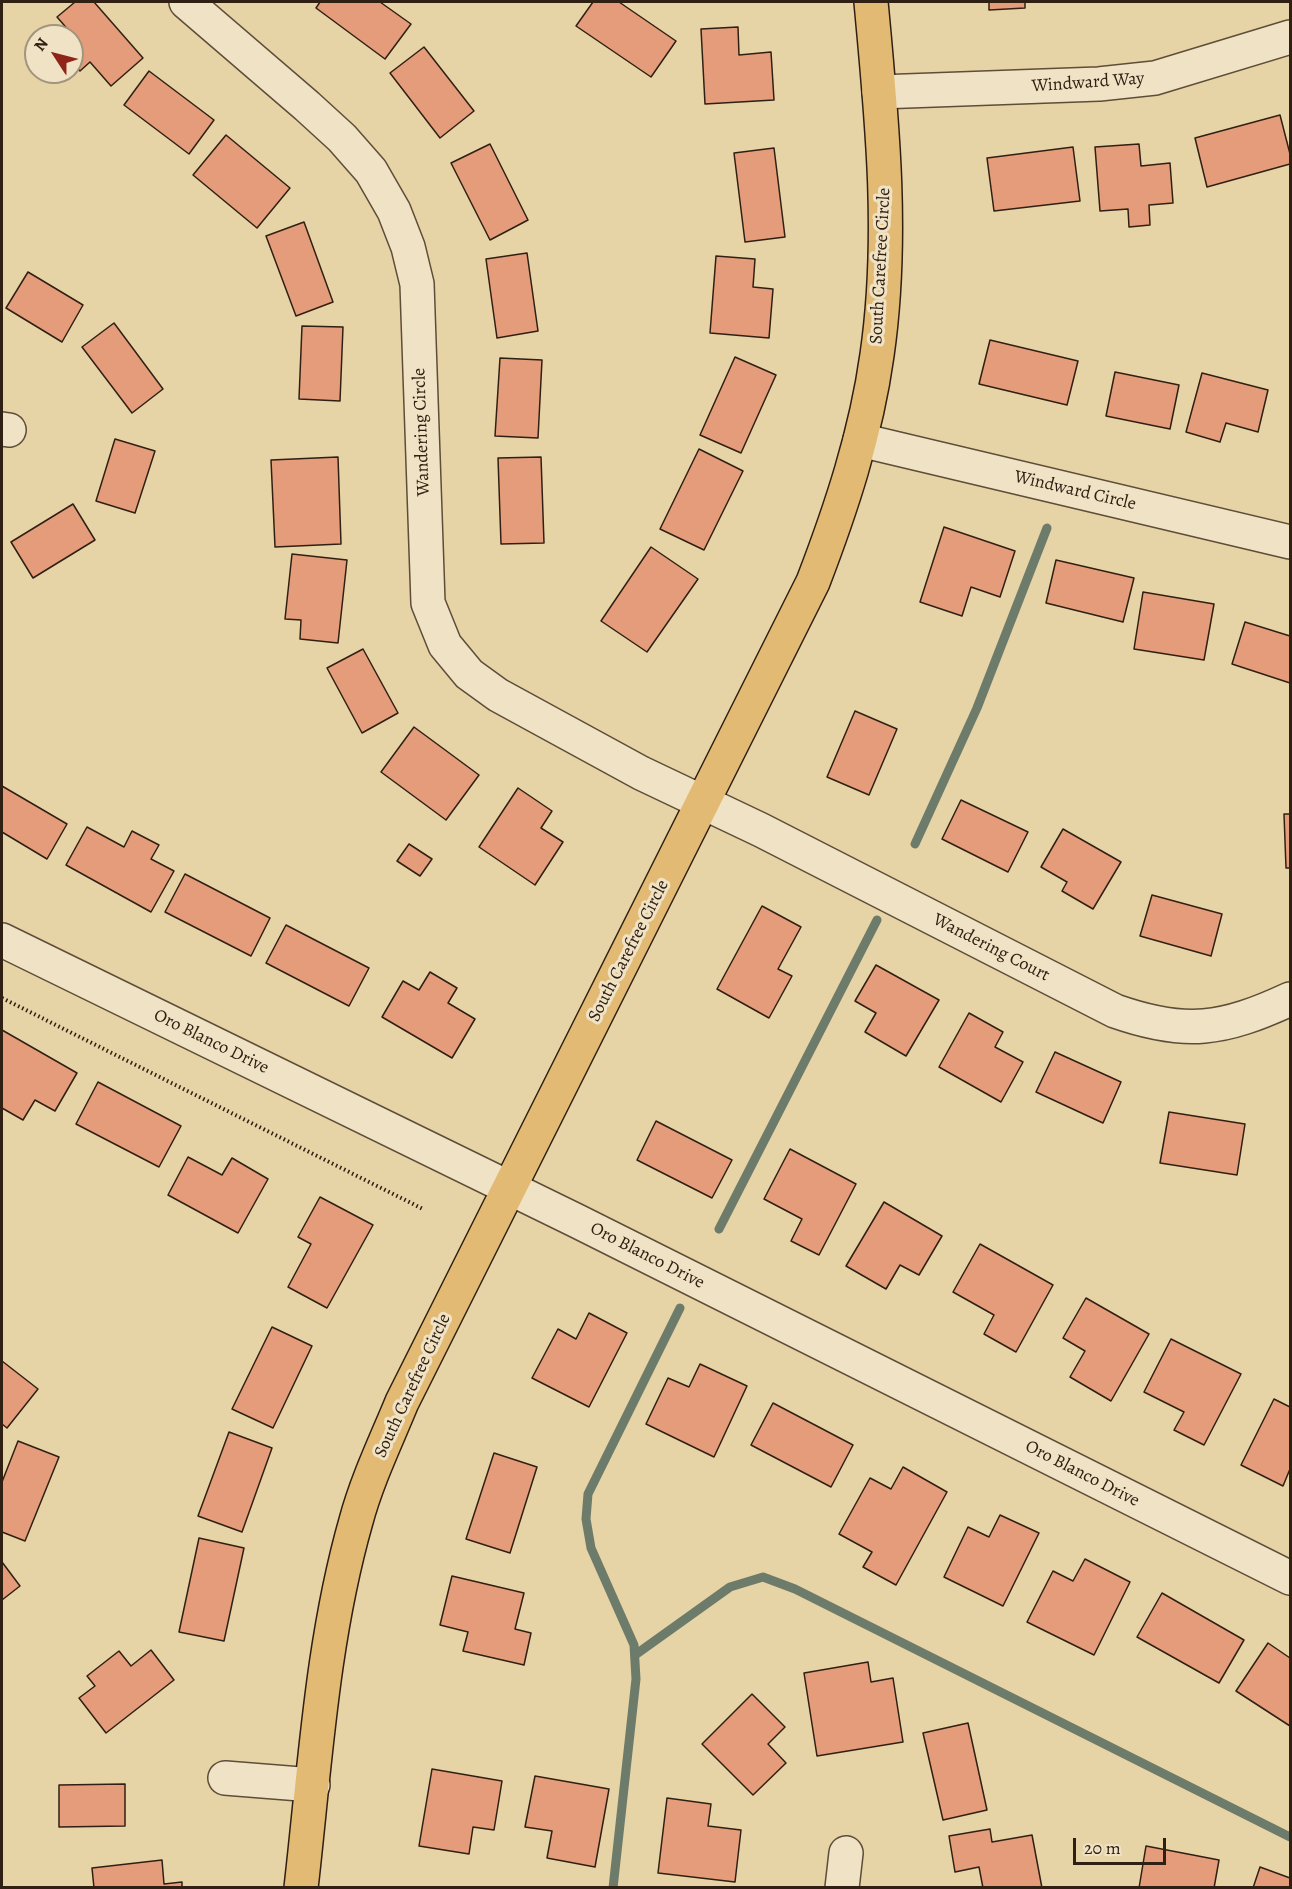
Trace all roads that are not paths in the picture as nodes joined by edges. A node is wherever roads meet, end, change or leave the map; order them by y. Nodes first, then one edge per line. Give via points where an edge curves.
1 (186, 2) edge
2 (871, 2) edge
3 (1290, 38) edge
4 (879, 92) junction
5 (861, 440) junction
6 (1290, 542) edge
7 (704, 802) junction
8 (2, 940) edge
9 (1290, 999) edge
10 (510, 1188) junction
11 (1290, 1578) edge
12 (225, 1778) dead end
13 (313, 1785) junction
14 (846, 1853) dead end
15 (301, 1887) edge
16 (842, 1887) edge

1 - 7 street, Wandering Circle via 342,138 371,171 394,212 417,284 428,603 445,645 469,674 498,695 641,773
2 - 4 main road, South Carefree Circle
3 - 4 street, Windward Way via 1155,78 1099,84
4 - 5 main road, South Carefree Circle via 885,268 877,356
5 - 6 street, Windward Circle
5 - 7 main road, South Carefree Circle via 813,582
7 - 9 street, Wandering Court via 1115,1011 1146,1022 1177,1028 1214,1026
7 - 10 main road, South Carefree Circle
8 - 10 street, Oro Blanco Drive
10 - 11 street, Oro Blanco Drive
10 - 13 main road, South Carefree Circle via 402,1402 356,1520 329,1649
12 - 13 street
13 - 15 main road, South Carefree Circle
14 - 16 street

